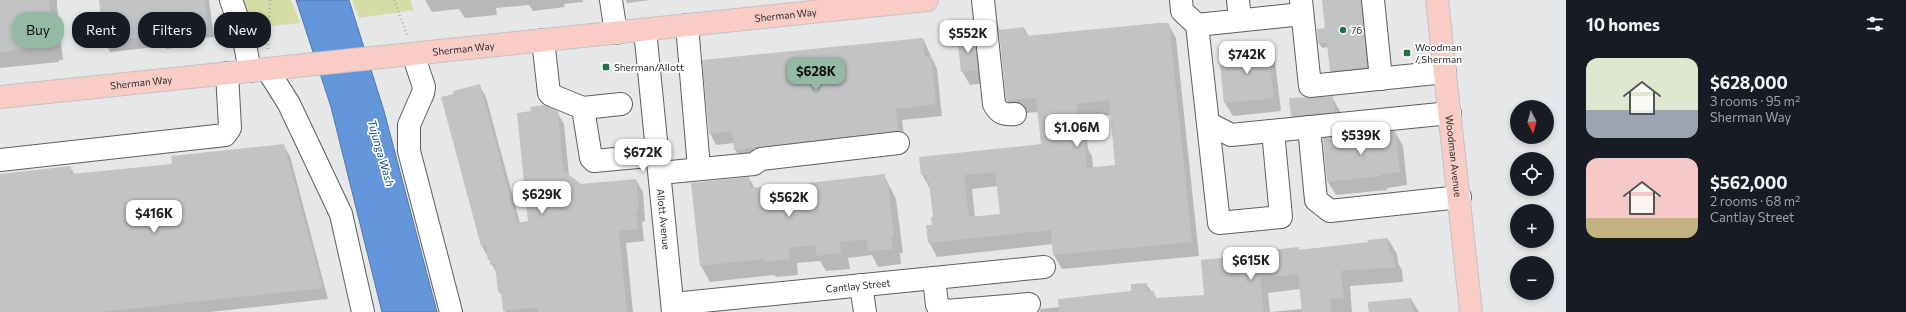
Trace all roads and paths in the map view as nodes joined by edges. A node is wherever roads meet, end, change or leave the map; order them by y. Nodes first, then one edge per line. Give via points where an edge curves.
1 (231, 0) edge
2 (270, 0) edge
3 (394, 0) edge
4 (611, 0) edge
5 (927, 0) edge
6 (983, 0) edge
7 (1181, 0) edge
8 (1373, 0) edge
9 (1437, 0) edge
10 (832, 5) edge
11 (799, 7) edge
12 (1301, 7) edge
13 (1239, 10) edge
14 (687, 25) junction
15 (1197, 25) junction
16 (645, 30) junction
17 (616, 32) junction
18 (543, 40) junction
19 (405, 55) junction
20 (259, 70) junction
21 (1445, 72) junction
22 (227, 73) junction
23 (1381, 79) junction
24 (0, 97) edge
25 (620, 104) dead end
26 (583, 108) junction
27 (1450, 113) junction
28 (1015, 114) dead end
29 (1208, 123) junction
30 (1291, 129) junction
31 (898, 143) dead end
32 (0, 160) edge
33 (659, 164) junction
34 (699, 168) junction
35 (1460, 197) junction
36 (934, 278) junction
37 (861, 285) junction
38 (673, 308) edge
39 (1029, 308) edge
40 (363, 312) edge
41 (451, 312) edge
42 (864, 312) edge
43 (1471, 312) edge

1 - 20 street
2 - 20 path
3 - 19 path
4 - 17 street
5 - 10 main road, Sherman Way
6 - 28 street via 994,104 1000,113
7 - 15 street via 1182,11
8 - 23 street
9 - 21 main road, Woodman Avenue
10 - 11 main road, Sherman Way
11 - 14 main road, Sherman Way
12 - 13 street
12 - 23 street via 1310,86
13 - 15 street
14 - 16 main road, Sherman Way
14 - 34 street
15 - 29 street
16 - 17 main road, Sherman Way
16 - 33 street, Allott Avenue
17 - 18 main road, Sherman Way
18 - 19 main road, Sherman Way
18 - 26 street via 549,93
19 - 20 main road, Sherman Way
19 - 41 street via 424,87 410,124 409,151
20 - 22 main road, Sherman Way
20 - 40 street via 289,104 341,214
21 - 23 street
21 - 27 main road, Woodman Avenue
22 - 24 main road, Sherman Way
22 - 32 street via 230,128 225,135
25 - 26 street
26 - 33 street via 591,158 594,161
27 - 30 street
27 - 35 main road, Woodman Avenue
29 - 30 street via 1231,135
29 - 30 street via 1219,223 1281,216
30 - 35 street via 1316,200 1330,211
31 - 34 street via 761,159 754,164
33 - 34 street
33 - 38 street, Allott Avenue
35 - 43 main road, Woodman Avenue
36 - 37 street, Cantlay Street
36 - 39 street via 937,305 946,311
36 - 39 street, Cantlay Street via 1034,268
37 - 38 street, Cantlay Street
37 - 42 street

